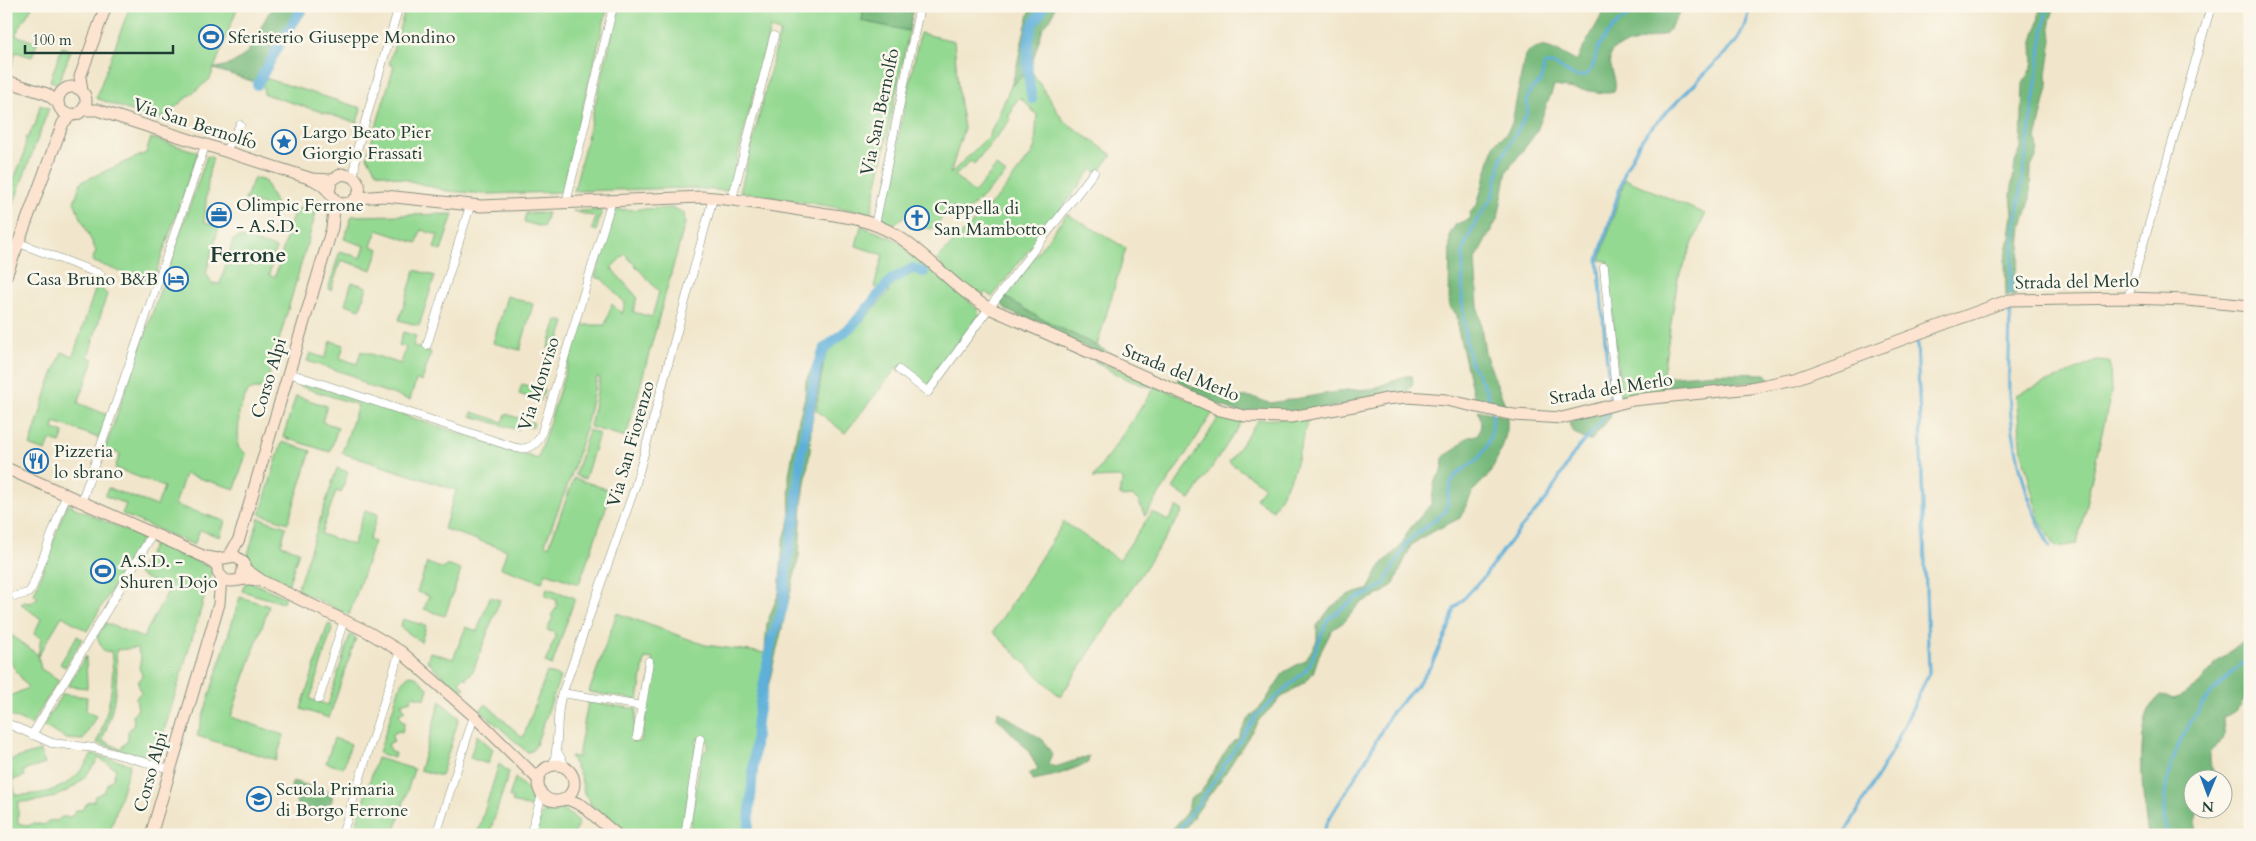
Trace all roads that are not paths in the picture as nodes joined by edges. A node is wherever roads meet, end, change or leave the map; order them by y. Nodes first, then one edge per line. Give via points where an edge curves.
1 (106, 6) edge
2 (399, 6) edge
3 (614, 6) edge
4 (920, 6) edge
5 (2211, 6) edge
6 (774, 36) dead end
7 (6, 81) edge
8 (72, 101) junction
9 (240, 125) dead end
10 (205, 146) junction
11 (224, 152) junction
12 (356, 153) junction
13 (1094, 172) dead end
14 (337, 177) junction
15 (312, 179) junction
16 (357, 187) junction
17 (329, 191) junction
18 (713, 198) junction
19 (612, 200) junction
20 (732, 200) junction
21 (340, 203) junction
22 (566, 203) junction
23 (470, 206) junction
24 (874, 225) junction
25 (19, 243) junction
26 (1604, 267) dead end
27 (100, 274) dead end
28 (6, 276) edge
29 (2128, 298) junction
30 (2250, 306) edge
31 (989, 308) junction
32 (427, 345) dead end
33 (898, 370) dead end
34 (289, 373) junction
35 (1617, 403) junction
36 (6, 468) edge
37 (66, 496) junction
38 (81, 503) junction
39 (152, 535) junction
40 (231, 568) junction
41 (16, 596) dead end
42 (344, 620) junction
43 (400, 651) junction
44 (649, 661) dead end
45 (562, 693) junction
46 (319, 699) dead end
47 (642, 706) junction
48 (474, 716) junction
49 (6, 724) edge
50 (32, 735) junction
51 (637, 736) dead end
52 (700, 739) dead end
53 (556, 746) junction
54 (565, 766) junction
55 (170, 769) junction
56 (545, 771) junction
57 (574, 789) junction
58 (546, 797) junction
59 (566, 798) junction
60 (582, 806) junction
61 (151, 835) edge
62 (342, 835) edge
63 (436, 835) edge
64 (530, 835) edge
65 (617, 835) edge
66 (685, 835) edge

1 - 8 street
2 - 12 street
3 - 22 street
4 - 24 street, Via San Bernolfo
5 - 29 street
6 - 20 street
7 - 8 street
8 - 10 street, Via San Bernolfo
8 - 25 street
9 - 11 street
10 - 11 street, Via San Bernolfo
10 - 38 street
11 - 15 street, Via San Bernolfo
12 - 14 street
12 - 16 street
13 - 31 street
14 - 15 street, Via San Bernolfo
14 - 16 street, Via San Bernolfo
14 - 17 street
15 - 17 street, Via San Bernolfo
16 - 21 street, Via San Bernolfo
16 - 23 street, Via San Bernolfo via 385,196
17 - 21 street, Via San Bernolfo
18 - 19 street, Via San Bernolfo
18 - 20 street, Via San Bernolfo
18 - 45 street, Via San Fiorenzo via 635,487
19 - 22 street, Via San Bernolfo
19 - 34 street, Via Monviso via 541,435 533,446 516,448
20 - 24 street, Via San Bernolfo via 852,218
21 - 34 street, Corso Alpi
22 - 23 street, Via San Bernolfo
23 - 32 street
24 - 31 street, Via San Bernolfo via 907,242 967,294
25 - 27 street
25 - 28 street
26 - 35 street
29 - 30 street, Strada del Merlo
29 - 35 street, Strada del Merlo via 2002,301 1795,379 1751,388
31 - 33 street via 928,392
31 - 35 street, Strada del Merlo via 1235,415 1298,416 1398,397 1436,398 1506,413 1557,418
34 - 40 street, Corso Alpi
36 - 37 street
37 - 38 street
37 - 41 street via 32,588 28,593
38 - 39 street
39 - 40 street
39 - 50 street
40 - 42 street
40 - 55 street, Corso Alpi
42 - 43 street
42 - 46 street
43 - 48 street
43 - 62 street
44 - 47 street
45 - 47 street
45 - 53 street, Via San Fiorenzo via 556,715
47 - 51 street
48 - 56 street via 522,762
48 - 63 street
49 - 50 street
50 - 55 street via 52,743 94,748
52 - 66 street
53 - 54 street, Via San Fiorenzo
53 - 56 street, Via San Fiorenzo
54 - 56 street
54 - 57 street via 573,776
55 - 61 street, Corso Alpi
56 - 58 street via 538,788
57 - 59 street
57 - 60 street
58 - 59 street via 560,801
58 - 64 street
59 - 60 street
60 - 65 street

